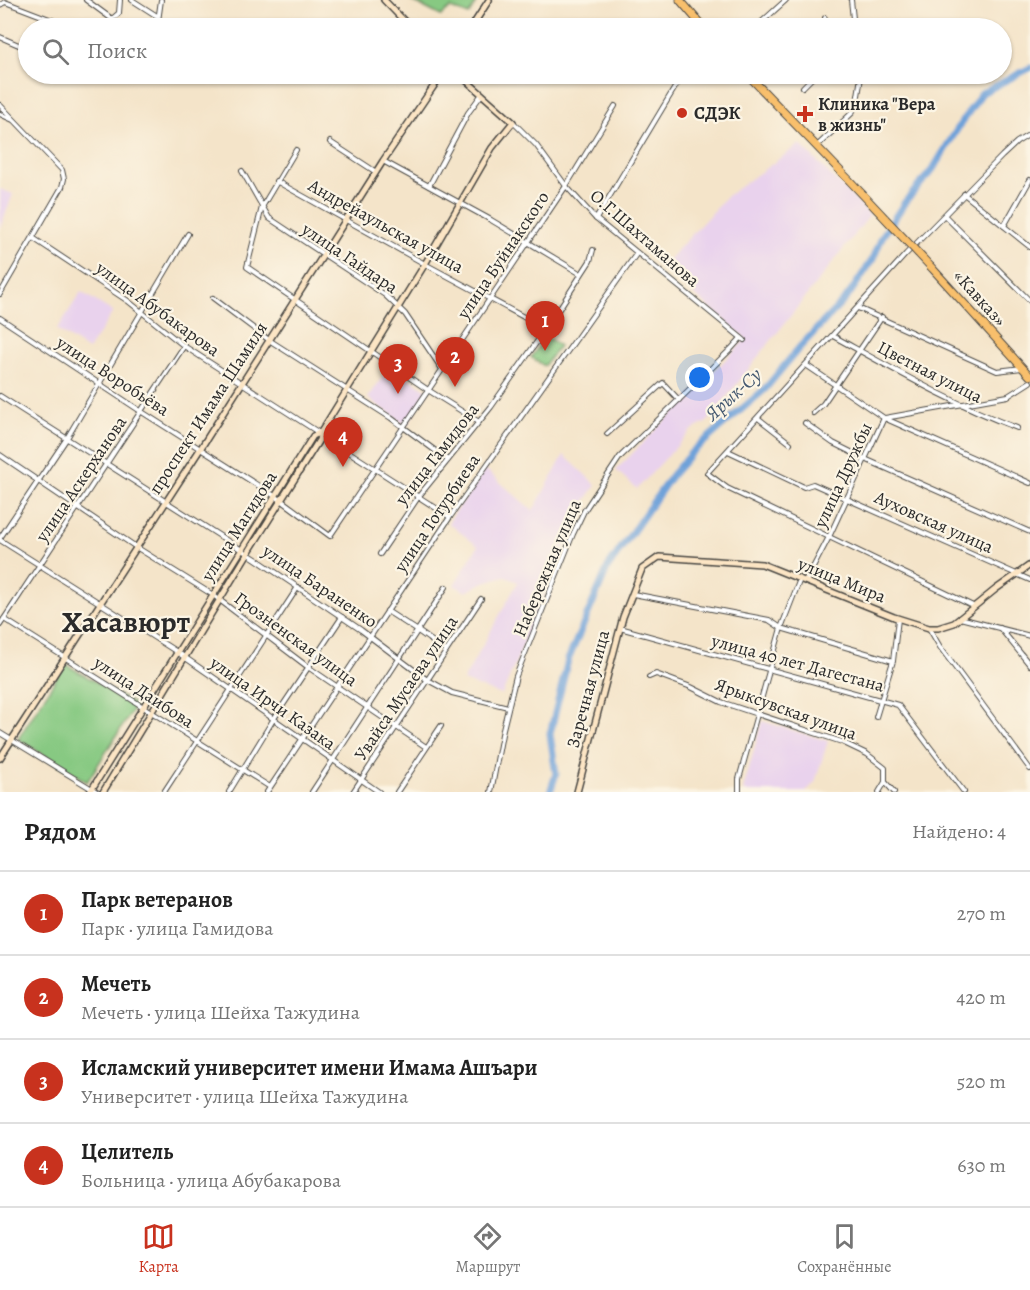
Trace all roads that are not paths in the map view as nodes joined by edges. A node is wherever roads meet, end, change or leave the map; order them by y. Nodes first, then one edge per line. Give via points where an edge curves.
1 (86, 0) edge
2 (120, 0) edge
3 (132, 0) edge
4 (161, 0) edge
5 (384, 0) edge
6 (489, 0) edge
7 (680, 0) edge
8 (786, 0) edge
9 (851, 0) edge
10 (2, 3) edge
11 (157, 16) joint
12 (45, 18) edge
13 (111, 18) edge
14 (113, 18) edge
15 (401, 18) edge
16 (477, 18) edge
17 (695, 18) edge
18 (766, 18) edge
19 (853, 18) edge
20 (0, 37) edge
21 (18, 45) edge
22 (435, 84) edge
23 (470, 84) edge
24 (677, 84) edge
25 (757, 84) edge
26 (806, 84) edge
27 (858, 84) edge
28 (803, 87) dead end
29 (482, 94) junction
30 (0, 105) edge
31 (615, 106) dead end
32 (0, 114) edge
33 (15, 121) junction
34 (513, 122) junction
35 (1030, 134) edge
36 (330, 142) dead end
37 (817, 146) junction
38 (296, 150) dead end
39 (383, 161) junction
40 (242, 171) dead end
41 (376, 172) junction
42 (276, 180) junction
43 (1030, 180) edge
44 (429, 186) junction
45 (566, 186) junction
46 (964, 194) junction
47 (459, 203) junction
48 (262, 207) junction
49 (945, 216) junction
50 (596, 219) junction
51 (346, 220) junction
52 (1004, 226) junction
53 (188, 234) dead end
54 (33, 238) junction
55 (527, 242) junction
56 (1030, 247) edge
57 (593, 250) dead end
58 (637, 253) junction
59 (324, 256) junction
60 (425, 264) junction
61 (581, 274) junction
62 (0, 294) edge
63 (213, 298) dead end
64 (489, 299) junction
65 (295, 301) junction
66 (1030, 301) edge
67 (398, 308) junction
68 (858, 308) junction
69 (142, 313) junction
70 (882, 317) junction
71 (0, 318) edge
72 (546, 329) junction
73 (833, 336) junction
74 (742, 339) joint
75 (269, 340) junction
76 (184, 346) junction
77 (859, 350) junction
78 (372, 352) junction
79 (806, 365) junction
80 (442, 369) junction
81 (1028, 375) edge
82 (100, 384) junction
83 (242, 384) junction
84 (835, 385) junction
85 (347, 389) junction
86 (428, 390) junction
87 (0, 396) edge
88 (679, 400) junction
89 (964, 405) junction
90 (142, 412) junction
91 (813, 413) dead end
92 (758, 418) junction
93 (884, 418) junction
94 (479, 422) junction
95 (805, 423) dead end
96 (403, 427) junction
97 (1017, 428) dead end
98 (321, 432) junction
99 (607, 434) dead end
100 (67, 438) junction
101 (790, 443) dead end
102 (201, 449) junction
103 (728, 451) junction
104 (0, 456) edge
105 (865, 459) junction
106 (448, 460) junction
107 (107, 463) junction
108 (375, 468) junction
109 (38, 482) junction
110 (1030, 483) edge
111 (275, 496) junction
112 (419, 496) junction
113 (846, 498) junction
114 (282, 500) junction
115 (166, 501) junction
116 (77, 508) junction
117 (450, 517) junction
118 (1030, 532) edge
119 (330, 536) joint
120 (829, 537) junction
121 (0, 539) edge
122 (136, 547) junction
123 (241, 549) junction
124 (248, 553) junction
125 (380, 554) dead end
126 (1030, 564) edge
127 (40, 566) junction
128 (642, 569) joint
129 (1017, 574) junction
130 (803, 580) junction
131 (1030, 580) edge
132 (298, 587) junction
133 (446, 587) dead end
134 (633, 594) junction
135 (213, 595) junction
136 (480, 599) dead end
137 (219, 600) junction
138 (99, 603) junction
139 (973, 606) junction
140 (387, 611) junction
141 (342, 617) junction
142 (960, 618) junction
143 (4, 619) junction
144 (898, 619) junction
145 (0, 625) edge
146 (620, 628) junction
147 (781, 628) junction
148 (929, 628) junction
149 (1000, 628) junction
150 (418, 631) junction
151 (266, 636) junction
152 (1030, 636) edge
153 (370, 637) junction
154 (446, 651) junction
155 (177, 652) junction
156 (65, 658) junction
157 (185, 658) junction
158 (399, 659) junction
159 (893, 661) junction
160 (1030, 665) edge
161 (308, 667) junction
162 (770, 670) junction
163 (649, 677) dead end
164 (426, 679) junction
165 (337, 687) junction
166 (231, 690) junction
167 (880, 699) junction
168 (143, 707) junction
169 (368, 707) junction
170 (508, 707) junction
171 (151, 712) junction
172 (758, 714) junction
173 (876, 717) dead end
174 (273, 720) junction
175 (396, 726) junction
176 (441, 726) dead end
177 (0, 733) edge
178 (12, 740) junction
179 (300, 740) junction
180 (197, 742) junction
181 (426, 747) junction
182 (0, 758) edge
183 (332, 761) junction
184 (1030, 769) edge
185 (242, 771) junction
186 (361, 780) junction
187 (885, 782) junction
188 (268, 790) edge
189 (93, 791) edge
190 (103, 792) edge
191 (164, 792) edge
192 (229, 792) edge
193 (312, 792) edge
194 (353, 792) edge
195 (379, 792) edge
196 (397, 792) edge
197 (491, 792) edge
198 (577, 792) edge
199 (739, 792) edge
200 (879, 792) edge
201 (894, 792) edge
202 (964, 792) edge

1 - 13 street
2 - 14 street
3 - 11 street
4 - 11 street
5 - 15 main road
6 - 16 main road
7 - 17 highway
8 - 18 street
9 - 19 street
10 - 12 street
20 - 21 street
22 - 39 main road, проспект Имама Шамиля
23 - 29 main road, О.Г.Шахтаманова
24 - 50 street
25 - 37 highway, «Кавказ»
26 - 28 street
27 - 37 street via 852,113
29 - 34 main road, О.Г.Шахтаманова
29 - 44 street
30 - 33 street
31 - 45 street, улица Буйнакского
32 - 33 street
33 - 54 street via 62,170 64,179
34 - 45 street, О.Г.Шахтаманова via 536,145
34 - 47 main road, улица Магидова via 492,148
35 - 46 street
36 - 41 street
37 - 81 highway, «Кавказ», bridge
38 - 42 street
39 - 41 main road, проспект Имама Шамиля
39 - 44 street
40 - 48 street, улица Гайдара
41 - 51 main road, проспект Имама Шамиля
42 - 48 street
42 - 51 street, Андрейаульская улица
43 - 52 street
44 - 47 street
45 - 50 street, О.Г.Шахтаманова
45 - 55 street, улица Буйнакского
46 - 49 street
46 - 52 street
47 - 55 street
47 - 60 main road, улица Магидова
48 - 59 street, улица Гайдара via 269,218
48 - 65 street via 247,267
49 - 66 street
49 - 68 street
50 - 58 street, О.Г.Шахтаманова
51 - 59 main road, проспект Имама Шамиля
51 - 60 street, Андрейаульская улица
52 - 56 street
53 - 69 street
54 - 62 street
54 - 69 street, улица Абубакарова
55 - 61 street
55 - 64 street, улица Буйнакского
57 - 61 street, улица Гамидова
58 - 74 street, О.Г.Шахтаманова
58 - 117 street, улица Тотурбиева
59 - 65 main road, проспект Имама Шамиля
59 - 67 street, улица Гайдара via 386,295
60 - 64 street, Андрейаульская улица
60 - 67 main road, улица Магидова
61 - 72 street, улица Гамидова
63 - 75 street
64 - 72 street, Андрейаульская улица
64 - 80 street, улица Буйнакского
65 - 75 main road, проспект Имама Шамиля
65 - 78 street
67 - 78 main road, улица Магидова
67 - 80 street, улица Гайдара
68 - 70 street
68 - 73 street
69 - 76 street, улица Абубакарова
69 - 82 street
70 - 77 street
70 - 81 street via 997,371 1017,367
71 - 82 street, улица Воробьёва
72 - 94 street, улица Гамидова
73 - 77 street, Цветная улица
73 - 79 street
74 - 88 street, Набережная улица
75 - 83 main road, проспект Имама Шамиля
75 - 85 street
76 - 83 street, улица Абубакарова
76 - 90 street, улица Аскерханова
77 - 84 street
77 - 89 street, Цветная улица
78 - 85 main road, улица Магидова
78 - 86 street
79 - 84 street
79 - 92 street
80 - 86 street, улица Буйнакского
81 - 89 street, улица Дружбы via 1008,396
82 - 90 street, улица Воробьёва
82 - 100 street
83 - 98 street, улица Абубакарова
83 - 102 main road, проспект Имама Шамиля
84 - 91 street
84 - 93 street
85 - 96 street
85 - 98 main road, улица Магидова
86 - 94 street
86 - 96 street, улица Буйнакского
87 - 100 street, улица Бараненко
88 - 99 street via 663,383
88 - 170 street, Набережная улица via 620,457 584,511 516,676
89 - 93 street, улица Дружбы
89 - 97 street, Цветная улица
90 - 102 street, улица Воробьёва
90 - 107 street, улица Аскерханова
92 - 101 street
92 - 103 street
93 - 105 street, улица Дружбы
93 - 110 street
94 - 106 street, улица Гамидова
95 - 105 street
96 - 106 street
96 - 108 street, улица Буйнакского
98 - 108 street, улица Абубакарова
98 - 111 main road, улица Магидова via 313,436
98 - 114 main road, улица Магидова
100 - 107 street, улица Бараненко
100 - 109 street
102 - 111 street, улица Воробьёва
102 - 115 main road, проспект Имама Шамиля
103 - 113 street, Ауховская улица via 804,487 813,484
103 - 120 street via 707,473 727,488
104 - 109 street, Грозненская улица
105 - 113 street, улица Дружбы
105 - 118 street
106 - 112 street, улица Гамидова
107 - 115 street, улица Бараненко
107 - 116 street, улица Аскерханова
108 - 112 street, улица Абубакарова
108 - 119 street, улица Буйнакского
109 - 116 street, Грозненская улица
109 - 121 street
111 - 114 street, улица Воробьёва
111 - 123 main road, улица Магидова
112 - 117 street, улица Абубакарова
112 - 125 street, улица Гамидова
113 - 120 street, улица Дружбы
113 - 129 street, Ауховская улица
114 - 119 street, улица Воробьёва
114 - 124 main road, улица Магидова
115 - 122 main road, проспект Имама Шамиля
115 - 123 street, улица Бараненко
116 - 122 street, Грозненская улица
116 - 127 street, улица Аскерханова
117 - 140 street, улица Тотурбиева
120 - 130 street, улица Дружбы
120 - 139 street
121 - 127 street, улица Ирчи Казака
122 - 135 street, Грозненская улица
122 - 138 main road, проспект Имама Шамиля
123 - 124 street, улица Бараненко
123 - 135 main road, улица Магидова
124 - 132 street, улица Бараненко
124 - 137 main road, улица Магидова
126 - 129 main road
127 - 138 street, улица Ирчи Казака
127 - 143 street, улица Аскерханова
128 - 130 main road, улица Мира via 659,557 762,564
128 - 134 main road, Заречная улица
129 - 131 street, Ауховская улица
129 - 139 main road
130 - 144 main road, улица Мира
130 - 147 street, улица Дружбы
132 - 141 street, улица Бараненко
132 - 151 street
133 - 150 street
134 - 146 main road, Заречная улица
134 - 147 street via 769,620
135 - 137 street, Грозненская улица
135 - 155 main road, улица Магидова
136 - 154 street, Увайса Мусаева улица
137 - 151 street, Грозненская улица
137 - 157 main road, улица Магидова
138 - 155 street, улица Ирчи Казака
138 - 156 main road, проспект Имама Шамиля
139 - 142 main road
140 - 150 street
140 - 153 street, улица Тотурбиева
141 - 153 street, улица Бараненко
141 - 161 street
142 - 148 main road via 946,627
142 - 149 street
143 - 145 street, улица Аскерханова
143 - 156 street, улица Даибова
144 - 148 main road, улица Мира
144 - 159 street
146 - 162 street, улица 40 лет Дагестана
146 - 198 main road, Заречная улица
147 - 159 street
147 - 162 street, улица Дружбы
148 - 184 street
149 - 152 street
149 - 160 street
150 - 154 street
150 - 158 street
151 - 161 street, Грозненская улица
151 - 166 street
153 - 158 street, улица Бараненко
153 - 165 street, улица Тотурбиева
154 - 164 street, Увайса Мусаева улица
155 - 157 street, улица Ирчи Казака
155 - 168 main road, улица Магидова
156 - 168 street, улица Даибова
156 - 178 main road, проспект Имама Шамиля
157 - 166 street, улица Ирчи Казака
157 - 171 main road, улица Магидова
158 - 164 street, улица Бараненко
158 - 169 street
159 - 167 street
161 - 165 street, Грозненская улица
161 - 174 street
162 - 167 street, улица 40 лет Дагестана
162 - 172 street, улица Дружбы
163 - 172 street, Ярыксувская улица via 656,674
164 - 170 street, улица Бараненко via 452,693
164 - 175 street, Увайса Мусаева улица
165 - 169 street, Грозненская улица
165 - 179 street, улица Тотурбиева
166 - 174 street, улица Ирчи Казака
166 - 180 street
167 - 173 street
167 - 202 street, улица 40 лет Дагестана via 898,705
168 - 171 street, улица Даибова
168 - 189 main road, улица Магидова
169 - 175 street, Грозненская улица
169 - 183 street
170 - 197 street, Набережная улица
171 - 180 street, улица Даибова
171 - 190 main road, улица Магидова
172 - 187 street, Ярыксувская улица via 867,754 885,768
172 - 199 street, улица Дружбы via 739,779
174 - 179 street, улица Ирчи Казака
174 - 185 street
175 - 181 street, Грозненская улица
175 - 186 street, Увайса Мусаева улица
176 - 181 street
177 - 178 street
178 - 182 main road, проспект Имама Шамиля
178 - 189 street
179 - 183 street, улица Ирчи Казака
179 - 188 street, улица Тотурбиева
180 - 185 street, улица Даибова
180 - 191 street
181 - 196 street
183 - 186 street, улица Ирчи Казака
183 - 193 street
185 - 188 street, улица Даибова
185 - 192 street
186 - 194 street, Увайса Мусаева улица
186 - 195 street, улица Ирчи Казака
187 - 200 street
187 - 201 street, Ярыксувская улица

